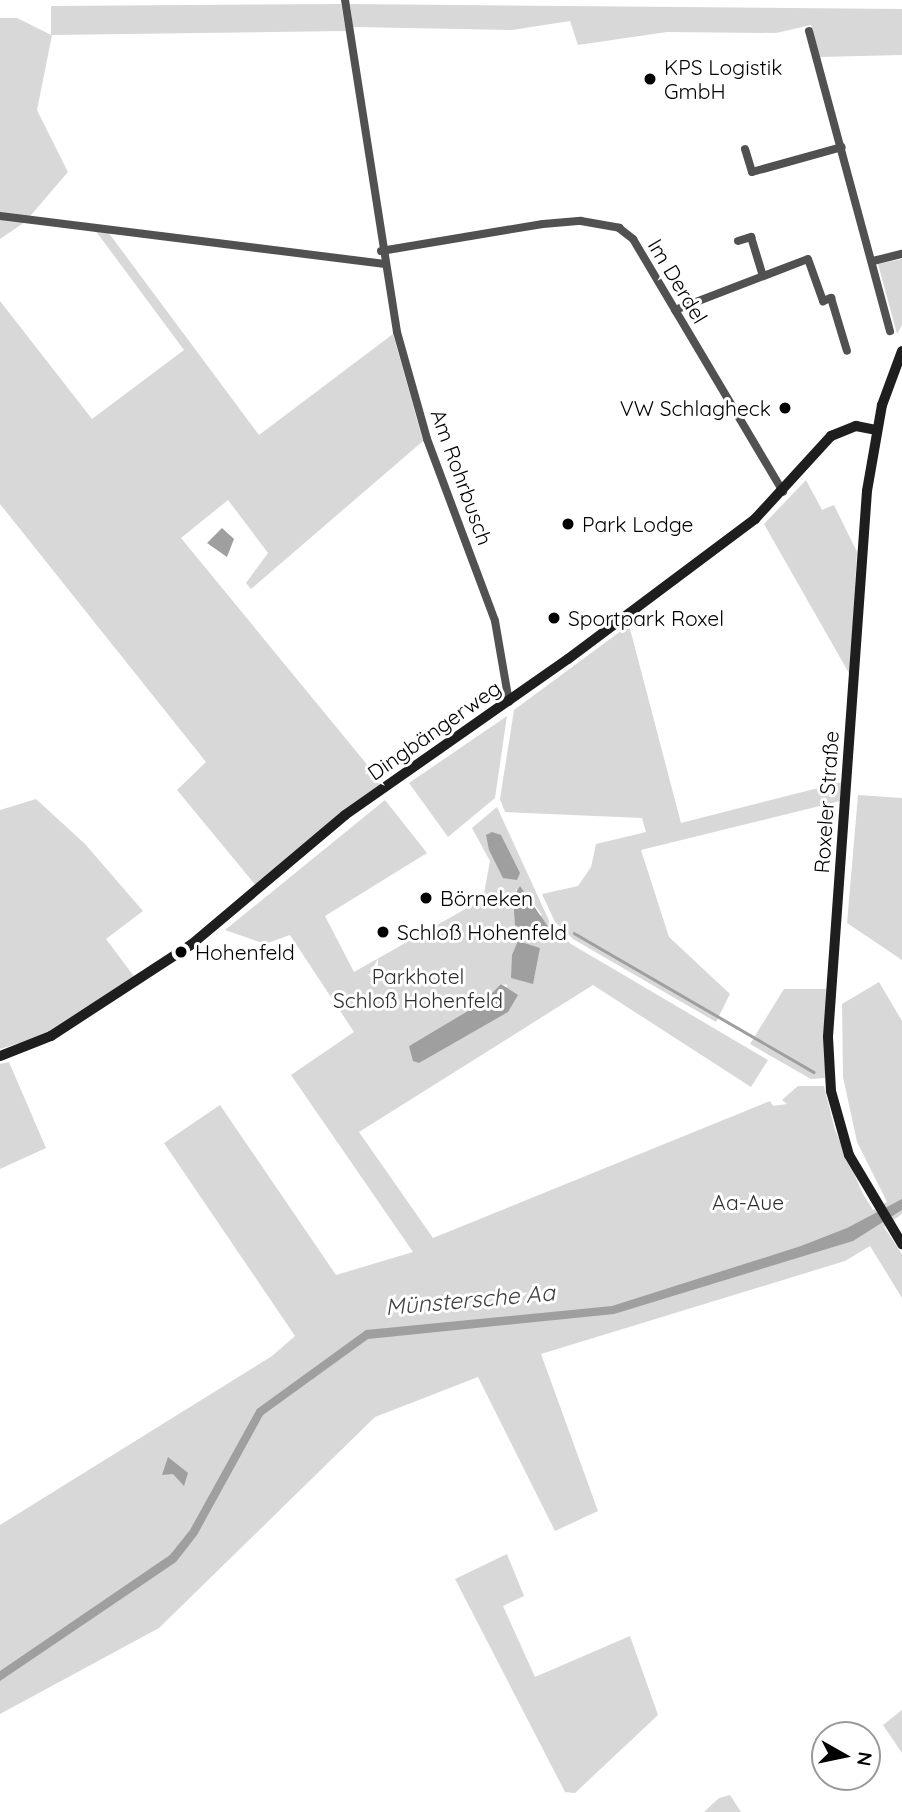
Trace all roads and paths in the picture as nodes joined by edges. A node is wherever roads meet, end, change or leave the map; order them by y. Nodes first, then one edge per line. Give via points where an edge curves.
1 (345, 0) edge
2 (809, 31) dead end
3 (842, 147) junction
4 (745, 149) dead end
5 (0, 216) edge
6 (738, 241) dead end
7 (381, 251) junction
8 (902, 254) edge
9 (873, 261) junction
10 (383, 264) junction
11 (762, 273) junction
12 (675, 310) junction
13 (890, 331) dead end
14 (848, 351) dead end
15 (902, 351) edge
16 (876, 430) junction
17 (783, 492) junction
18 (509, 702) junction
19 (0, 1056) edge
20 (902, 1244) edge

1 - 7 street, Am Rohrbusch
2 - 3 street
3 - 4 street via 752,172
3 - 9 street
5 - 10 street
6 - 11 street via 751,237
7 - 10 street, Am Rohrbusch
7 - 12 street, Im Derdel via 543,224 606,224 633,239
8 - 9 street
9 - 13 street
10 - 18 street, Am Rohrbusch via 427,439 495,621
11 - 12 street
11 - 14 street via 807,259 823,301 831,298
12 - 17 street, Im Derdel
15 - 16 main road, Roxeler Straße
16 - 17 main road, Dingbängerweg via 856,426 831,436
16 - 20 main road, Roxeler Straße via 864,529 828,1037 831,1091 839,1128 874,1204
17 - 18 main road, Dingbängerweg via 755,519
18 - 19 main road, Dingbängerweg via 345,815 161,965 51,1036

